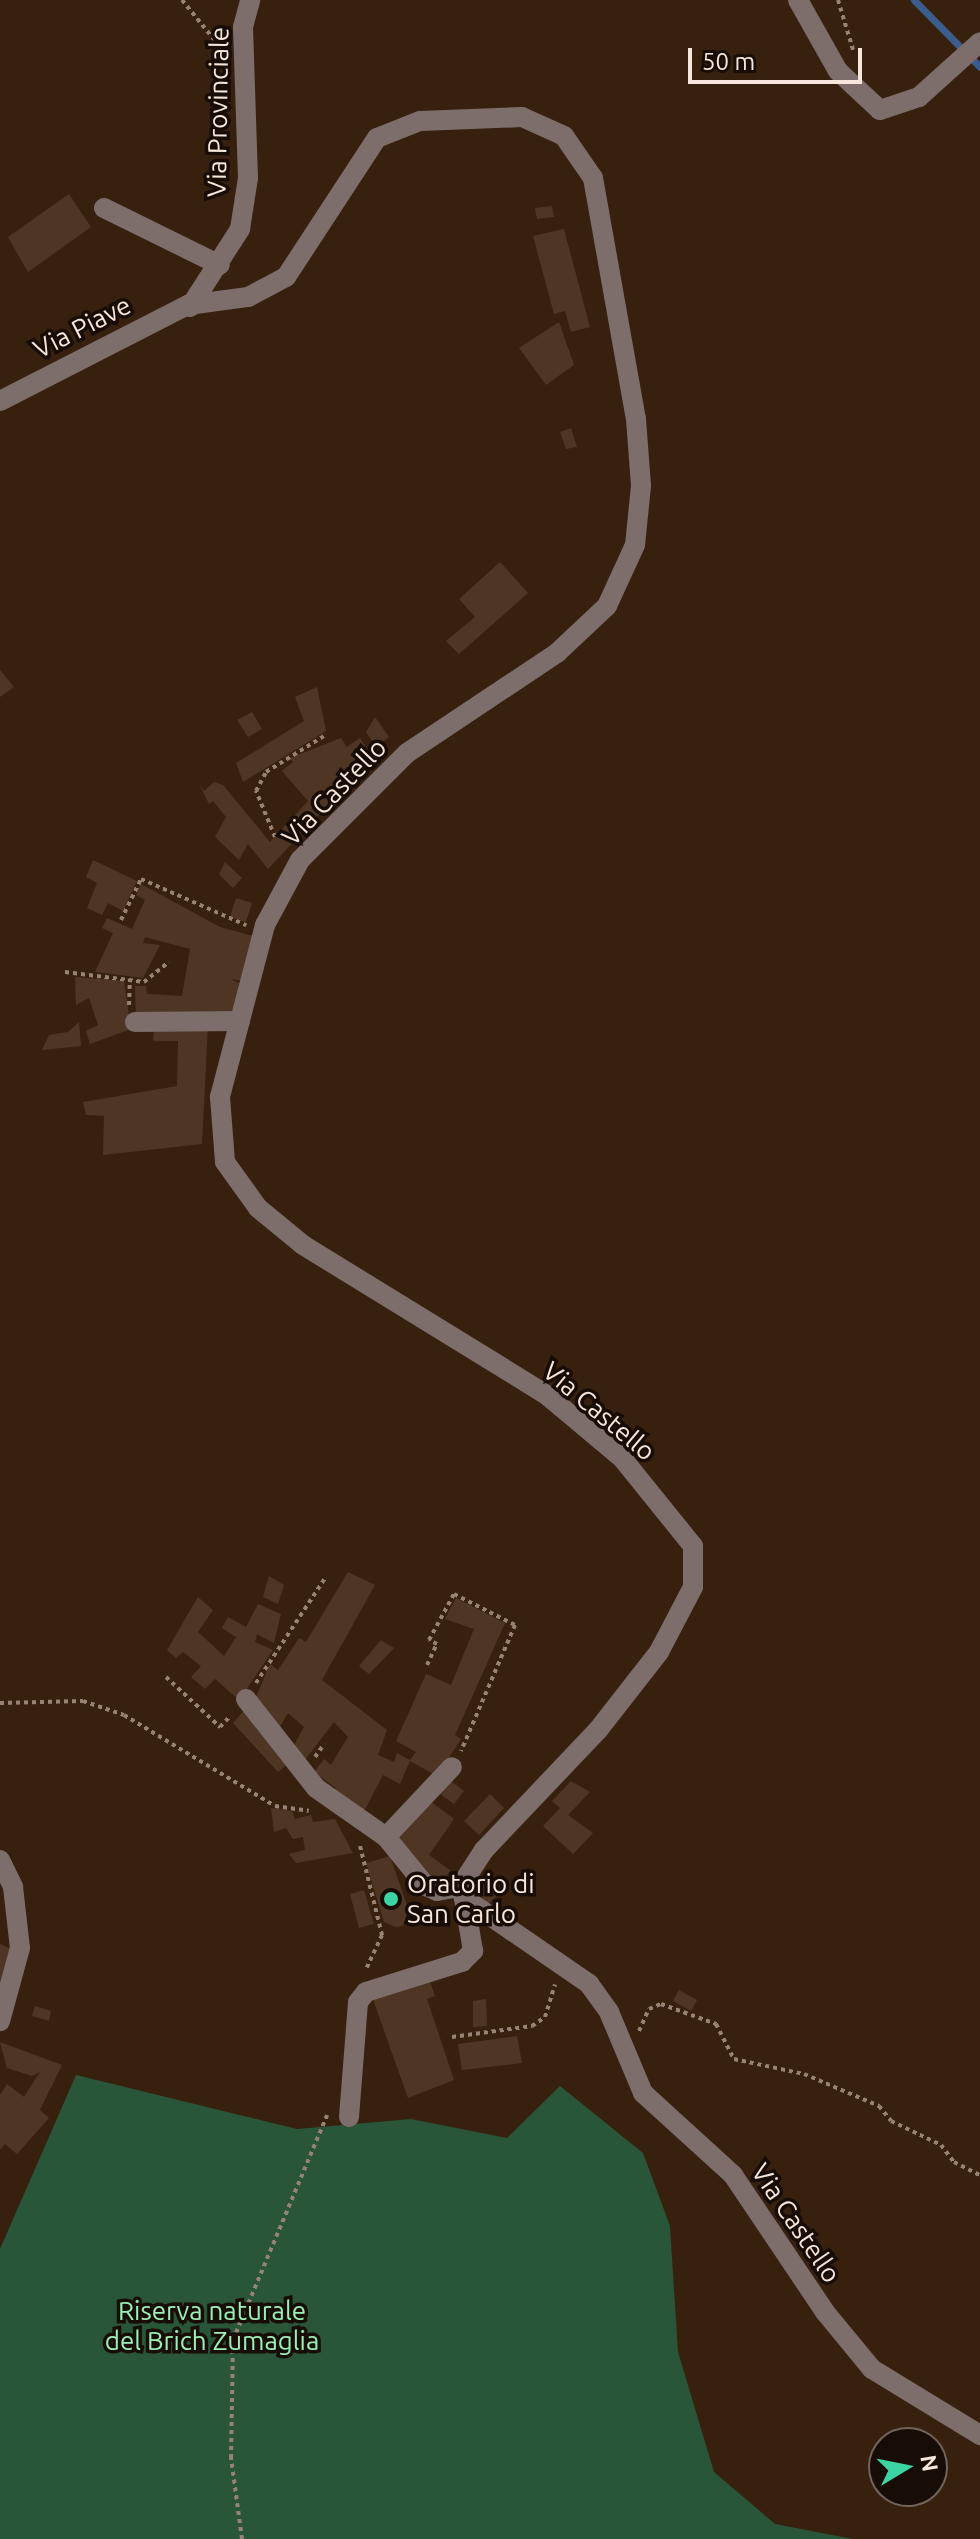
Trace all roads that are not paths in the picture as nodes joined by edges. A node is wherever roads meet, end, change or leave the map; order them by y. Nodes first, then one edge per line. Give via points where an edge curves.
1 (250, 0) edge
2 (798, 0) edge
3 (980, 42) edge
4 (104, 208) dead end
5 (220, 265) junction
6 (190, 307) junction
7 (0, 401) edge
8 (240, 1021) junction
9 (135, 1022) dead end
10 (246, 1699) road end
11 (452, 1767) road end
12 (386, 1837) junction
13 (0, 1860) edge
14 (462, 1892) junction
15 (0, 2021) edge
16 (349, 2117) dead end
17 (980, 2435) edge

1 - 5 street, Via Provinciale via 243,27 248,178 240,229
2 - 3 street via 838,71 880,110 919,97
4 - 5 street
5 - 6 street, Via Provinciale
6 - 7 street, Via Piave
6 - 8 street, Via Castello via 248,297 286,277 377,138 420,121 522,117 564,136 593,178 621,306 641,486 635,545 607,606 557,653 407,753 300,860 263,931
8 - 9 street
8 - 14 street, Via Castello via 220,1097 225,1162 258,1208 303,1245 548,1396 622,1458 693,1546 693,1587 659,1652 598,1730 484,1850
10 - 12 street, Via Castello via 316,1788
11 - 12 street
12 - 14 street, Via Castello via 426,1886
13 - 15 street via 13,1887 20,1948
14 - 16 street via 473,1951 462,1962 366,1992 358,2002
14 - 17 street, Via Castello via 589,1984 609,2012 632,2073 654,2104 733,2175 825,2312 872,2369

